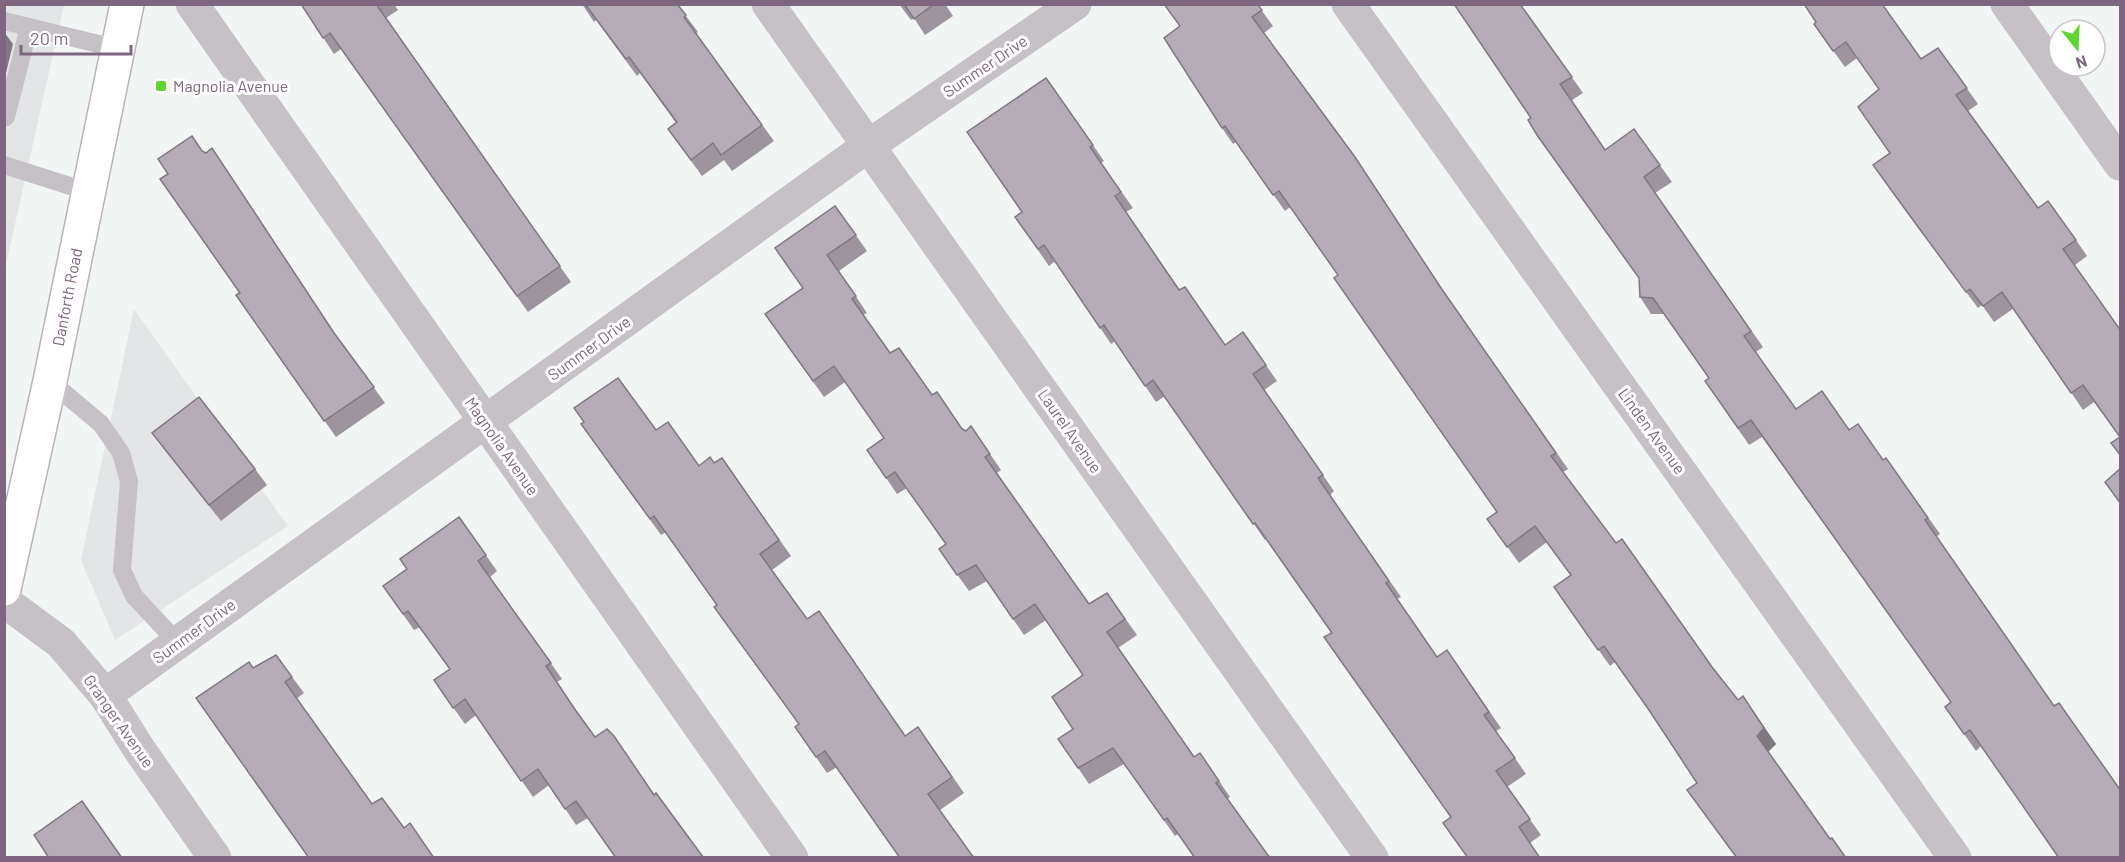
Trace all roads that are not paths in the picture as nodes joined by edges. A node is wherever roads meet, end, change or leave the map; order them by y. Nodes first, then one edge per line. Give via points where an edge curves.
1 (127, 4) edge
2 (192, 4) edge
3 (768, 4) edge
4 (1075, 4) edge
5 (1348, 4) edge
6 (2007, 4) edge
7 (4, 21) edge
8 (29, 27) junction
9 (118, 49) junction
10 (5, 118) edge
11 (868, 146) junction
12 (2121, 164) edge
13 (4, 165) edge
14 (89, 192) junction
15 (50, 381) junction
16 (486, 422) junction
17 (4, 589) edge
18 (4, 601) edge
19 (177, 642) junction
20 (105, 695) junction
21 (215, 858) edge
22 (792, 858) edge
23 (1372, 858) edge
24 (1955, 858) edge

1 - 9 main road, Danforth Road
2 - 16 street, Magnolia Avenue
3 - 11 street, Laurel Avenue
4 - 11 street, Summer Drive
5 - 24 street, Linden Avenue
6 - 12 street
7 - 8 lane
8 - 9 lane
8 - 10 lane
9 - 14 main road, Danforth Road
11 - 16 street, Summer Drive
11 - 23 street, Laurel Avenue
13 - 14 lane
14 - 15 main road, Danforth Road
15 - 17 main road, Danforth Road
15 - 19 lane via 101,424 121,453 129,482 122,570 134,596
16 - 19 street, Summer Drive
16 - 22 street, Magnolia Avenue
18 - 20 street, Granger Avenue via 61,643
19 - 20 street, Summer Drive
20 - 21 street, Granger Avenue

